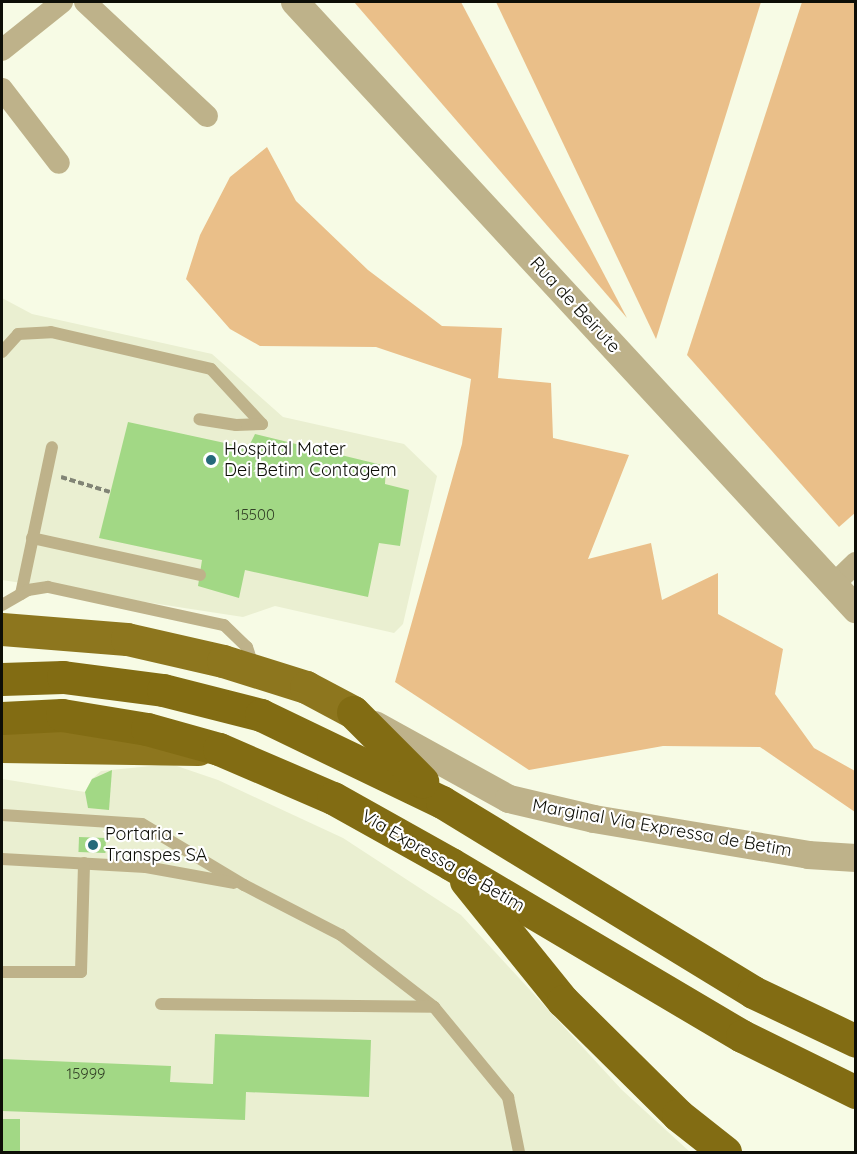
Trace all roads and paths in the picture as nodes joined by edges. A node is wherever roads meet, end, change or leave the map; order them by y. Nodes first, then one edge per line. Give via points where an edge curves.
1 (62, 2) edge
2 (85, 2) edge
3 (296, 2) edge
4 (2, 50) edge
5 (2, 89) edge
6 (207, 116) dead end
7 (58, 163) dead end
8 (2, 352) edge
9 (199, 419) dead end
10 (52, 447) dead end
11 (46, 472) junction
12 (110, 492) dead end
13 (33, 538) junction
14 (855, 563) edge
15 (200, 575) dead end
16 (833, 585) junction
17 (21, 594) junction
18 (2, 605) edge
19 (855, 609) edge
20 (2, 629) edge
21 (254, 670) junction
22 (2, 679) edge
23 (353, 712) junction
24 (2, 718) edge
25 (2, 746) edge
26 (219, 749) junction
27 (442, 802) junction
28 (2, 815) edge
29 (855, 858) edge
30 (2, 859) edge
31 (84, 863) junction
32 (451, 864) junction
33 (244, 885) junction
34 (2, 972) edge
35 (161, 1004) dead end
36 (434, 1007) junction
37 (855, 1041) edge
38 (855, 1092) edge
39 (519, 1152) edge
40 (724, 1152) edge

1 - 4 street
2 - 6 street
3 - 16 street, Rua de Beirute
5 - 7 street
8 - 9 lane via 18,334 51,332 211,369 262,424 236,425
10 - 11 lane
11 - 12 path
11 - 13 lane
13 - 15 lane
13 - 17 lane
14 - 16 street
16 - 19 street, Rua de Beirute
17 - 18 lane
17 - 21 lane via 48,587 224,626 248,647
20 - 21 main road, Marginal Via Expressa de Betim via 128,639
21 - 23 main road, Marginal Via Expressa de Betim via 306,687
22 - 27 highway via 63,677 163,690 261,715
23 - 27 highway
23 - 29 street, Marginal Via Expressa de Betim via 509,799 605,821 807,855
24 - 26 highway, Via Expressa de Betim via 62,715 147,729
25 - 26 main road
26 - 32 highway, Via Expressa de Betim via 333,798
27 - 37 highway via 753,992
28 - 33 lane via 142,824
30 - 31 lane
31 - 33 lane via 146,867
31 - 34 lane via 81,972
32 - 38 highway, Via Expressa de Betim via 742,1036
32 - 40 highway via 563,1001 678,1115
33 - 36 lane via 341,935
35 - 36 lane
36 - 39 lane via 508,1097

